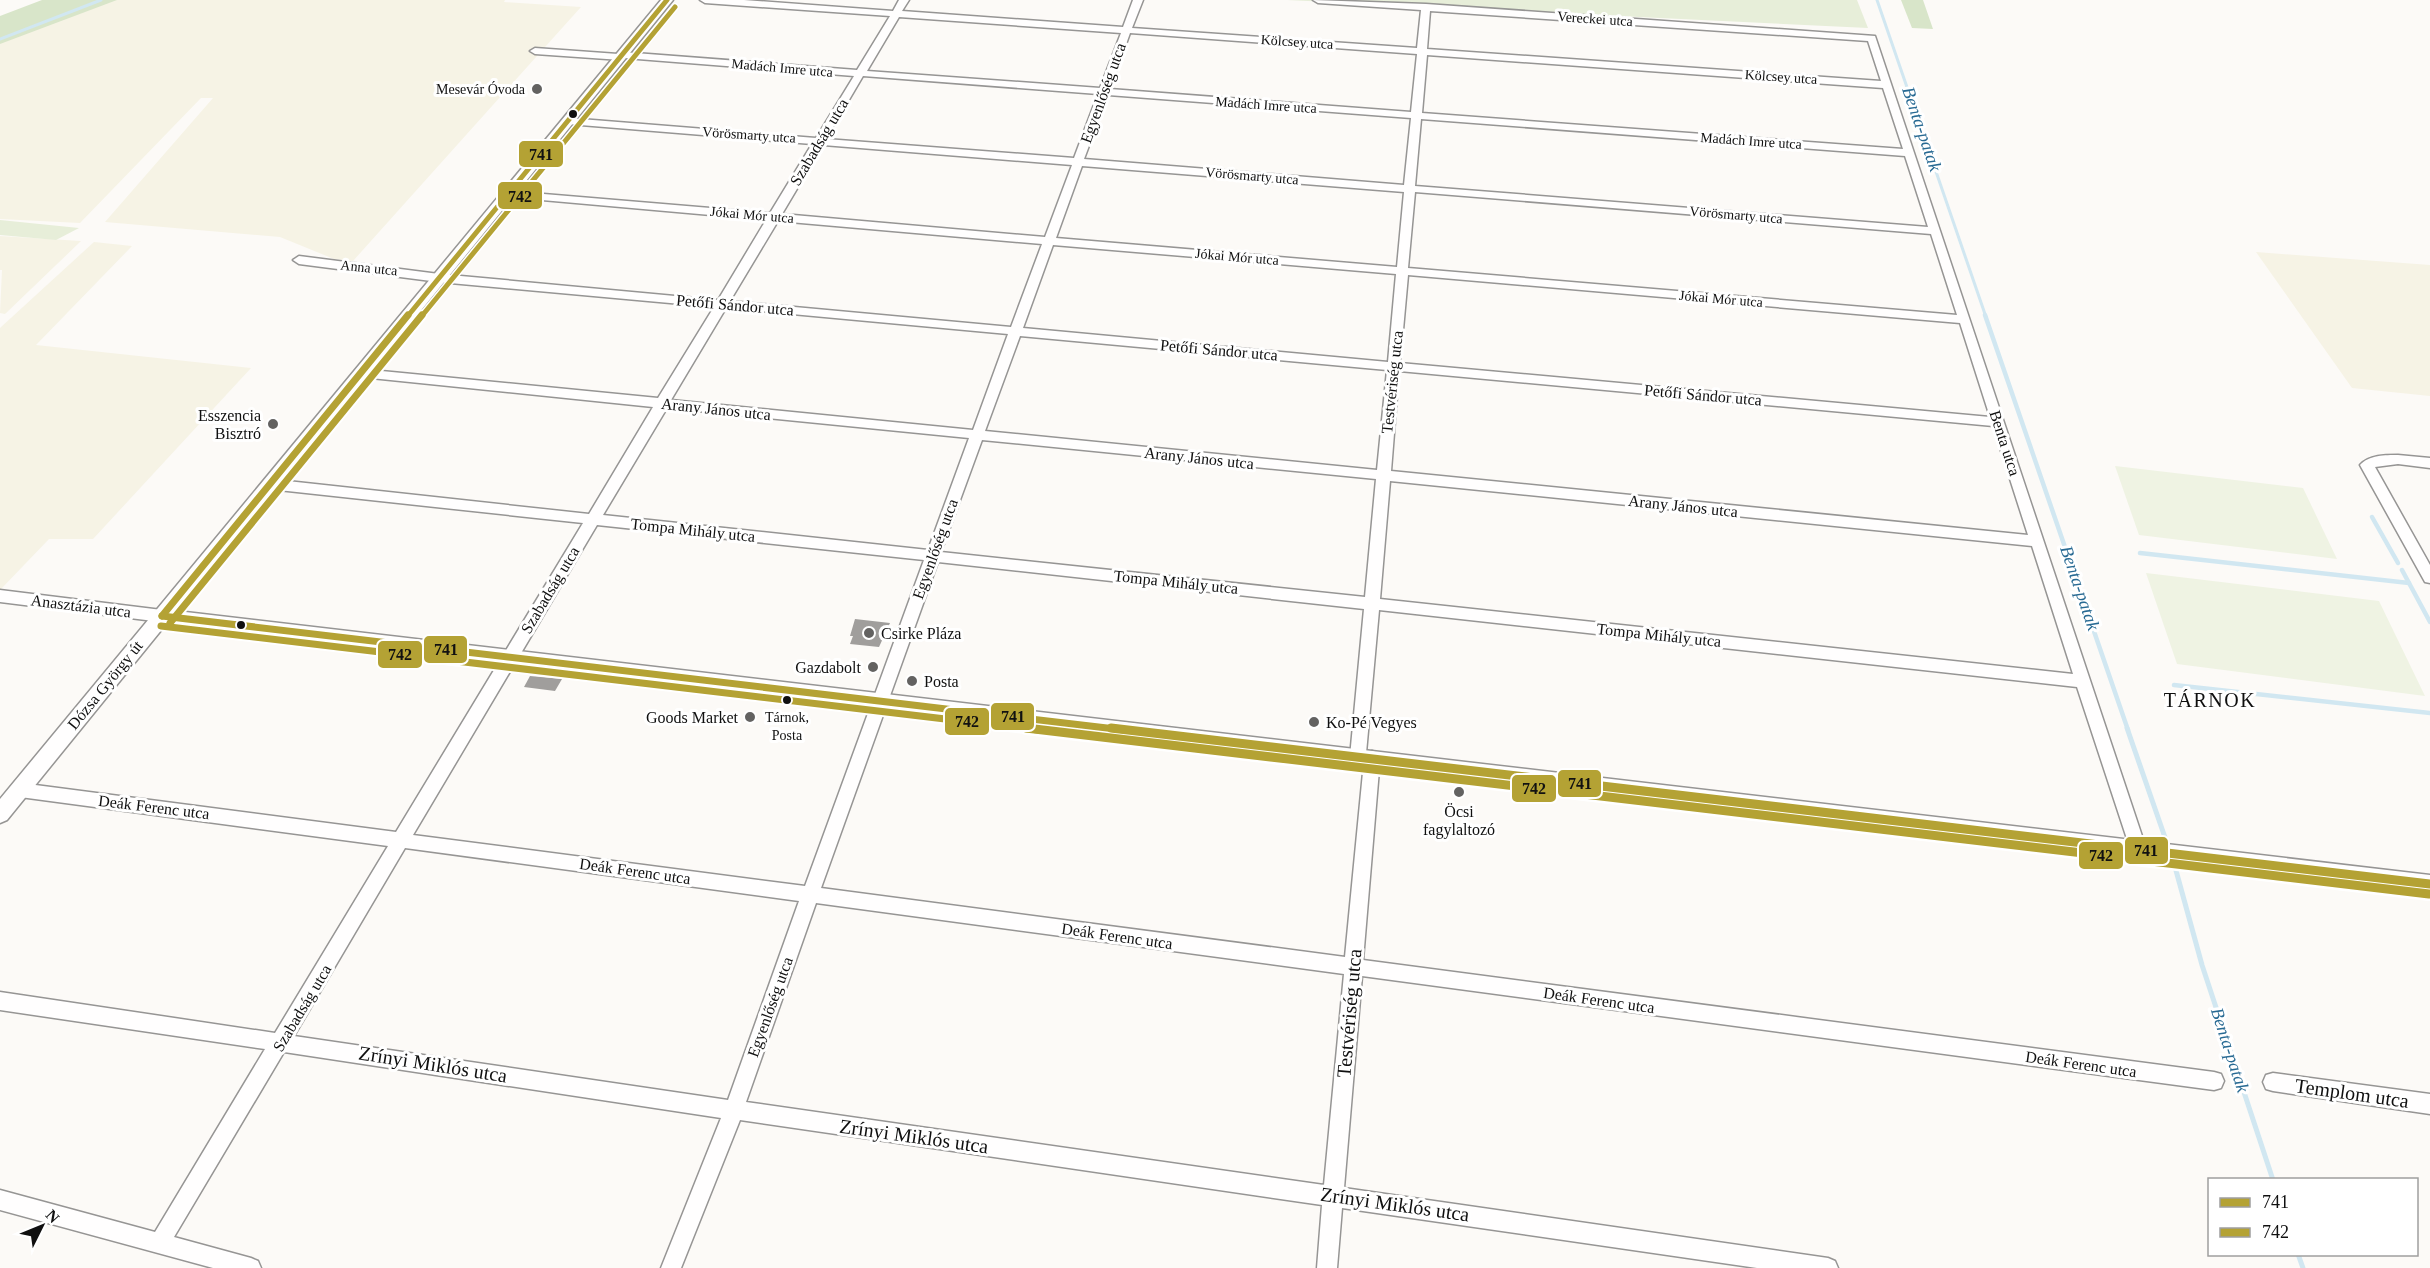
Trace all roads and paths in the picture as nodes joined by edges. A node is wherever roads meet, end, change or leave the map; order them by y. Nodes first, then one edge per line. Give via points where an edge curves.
1 (667, 0) edge
2 (705, 0) edge
3 (904, 0) edge
4 (1138, 0) edge
5 (1318, 0) edge
6 (1426, 8) junction
7 (896, 14) junction
8 (1126, 30) junction
9 (1872, 38) joint
10 (535, 51) dead end
11 (1423, 51) junction
12 (621, 56) junction
13 (860, 74) junction
14 (1888, 85) junction
15 (1104, 92) junction
16 (1417, 116) junction
17 (568, 121) junction
18 (819, 141) junction
19 (1910, 153) junction
20 (1078, 162) junction
21 (1410, 189) junction
22 (508, 194) junction
23 (774, 217) junction
24 (1935, 231) junction
25 (1049, 241) junction
26 (299, 260) dead end
27 (1403, 272) junction
28 (439, 278) junction
29 (722, 304) junction
30 (1965, 320) junction
31 (1015, 332) junction
32 (1394, 366) junction
33 (361, 374) junction
34 (661, 404) junction
35 (1998, 422) junction
36 (976, 435) junction
37 (2430, 463) edge
38 (1383, 476) junction
39 (269, 484) junction
40 (593, 519) junction
41 (2038, 541) junction
42 (933, 556) junction
43 (2430, 578) edge
44 (0, 596) edge
45 (1372, 604) junction
46 (162, 615) junction
47 (511, 656) junction
48 (2083, 681) junction
49 (879, 700) junction
50 (1365, 757) junction
51 (20, 790) junction
52 (0, 814) edge
53 (402, 840) junction
54 (2138, 848) junction
55 (2430, 884) edge
56 (810, 895) junction
57 (1353, 967) junction
58 (0, 1001) edge
59 (282, 1041) junction
60 (2214, 1081) dead end
61 (2273, 1082) dead end
62 (2430, 1104) edge
63 (734, 1110) junction
64 (1333, 1195) junction
65 (0, 1200) edge
66 (160, 1242) junction
67 (251, 1268) edge
68 (671, 1268) edge
69 (1327, 1268) edge
70 (1828, 1268) edge

1 - 12 street, Dózsa György út
2 - 7 street, Kölcsey utca
3 - 7 street, Szabadság utca
4 - 8 street, Egyenlőség utca
5 - 6 street, Vereckei utca
6 - 9 street, Vereckei utca
6 - 11 street, Testvériség utca
7 - 8 street, Kölcsey utca
7 - 13 street, Szabadság utca
8 - 11 street, Kölcsey utca
8 - 15 street, Egyenlőség utca
9 - 14 street, Benta utca
10 - 12 street, Madách Imre utca
11 - 14 street, Kölcsey utca
11 - 16 street, Testvériség utca
12 - 13 street, Madách Imre utca
12 - 17 street, Dózsa György út
13 - 15 street, Madách Imre utca
13 - 18 street, Szabadság utca
14 - 19 street, Benta utca
15 - 16 street, Madách Imre utca
15 - 20 street, Egyenlőség utca
16 - 19 street, Madách Imre utca
16 - 21 street, Testvériség utca
17 - 18 street, Vörösmarty utca
17 - 22 street, Dózsa György út
18 - 20 street, Vörösmarty utca
18 - 23 street, Szabadság utca
19 - 24 street, Benta utca
20 - 21 street, Vörösmarty utca
20 - 25 street, Egyenlőség utca
21 - 24 street, Vörösmarty utca
21 - 27 street, Testvériség utca
22 - 23 street, Jókai Mór utca
22 - 28 street, Dózsa György út
23 - 25 street, Jókai Mór utca
23 - 29 street, Szabadság utca
24 - 30 street, Benta utca
25 - 27 street, Jókai Mór utca
25 - 31 street, Egyenlőség utca
26 - 28 street, Anna utca
27 - 30 street, Jókai Mór utca
27 - 32 street, Testvériség utca
28 - 29 street, Petőfi Sándor utca
28 - 33 street, Dózsa György út
29 - 31 street, Petőfi Sándor utca
29 - 34 street, Szabadság utca
30 - 35 street, Benta utca
31 - 32 street, Petőfi Sándor utca
31 - 36 street, Egyenlőség utca
32 - 35 street, Petőfi Sándor utca
32 - 38 street, Testvériség utca
33 - 34 street, Arany János utca
33 - 39 street, Dózsa György út
34 - 36 street, Arany János utca
34 - 40 street, Szabadság utca
35 - 41 street, Benta utca
36 - 38 street, Arany János utca
36 - 42 street, Egyenlőség utca
37 - 43 street via 2389,460 2367,465
38 - 41 street, Arany János utca
38 - 45 street, Testvériség utca
39 - 40 street, Tompa Mihály utca
39 - 46 street, Dózsa György út
40 - 42 street, Tompa Mihály utca
40 - 47 street, Szabadság utca
41 - 48 street, Benta utca
42 - 45 street, Tompa Mihály utca
42 - 49 street, Egyenlőség utca
44 - 46 street, Anasztázia utca
45 - 48 street, Tompa Mihály utca
45 - 50 street, Testvériség utca
46 - 47 street
46 - 51 street, Dózsa György út
47 - 49 street
47 - 53 street, Szabadság utca
48 - 54 street, Benta utca
49 - 50 street
49 - 56 street, Egyenlőség utca
50 - 54 street
50 - 57 street, Testvériség utca
51 - 52 street, Dózsa György út
51 - 53 street, Deák Ferenc utca
53 - 56 street, Deák Ferenc utca
53 - 59 street, Szabadság utca
54 - 55 street
56 - 57 street, Deák Ferenc utca
56 - 63 street, Egyenlőség utca
57 - 60 street, Deák Ferenc utca
57 - 64 street, Testvériség utca
58 - 59 street, Zrínyi Miklós utca
59 - 63 street, Zrínyi Miklós utca
59 - 66 street, Szabadság utca
61 - 62 street, Templom utca
63 - 64 street, Zrínyi Miklós utca
63 - 68 street, Egyenlőség utca
64 - 69 street, Testvériség utca
64 - 70 street, Zrínyi Miklós utca
65 - 66 street
66 - 67 street

